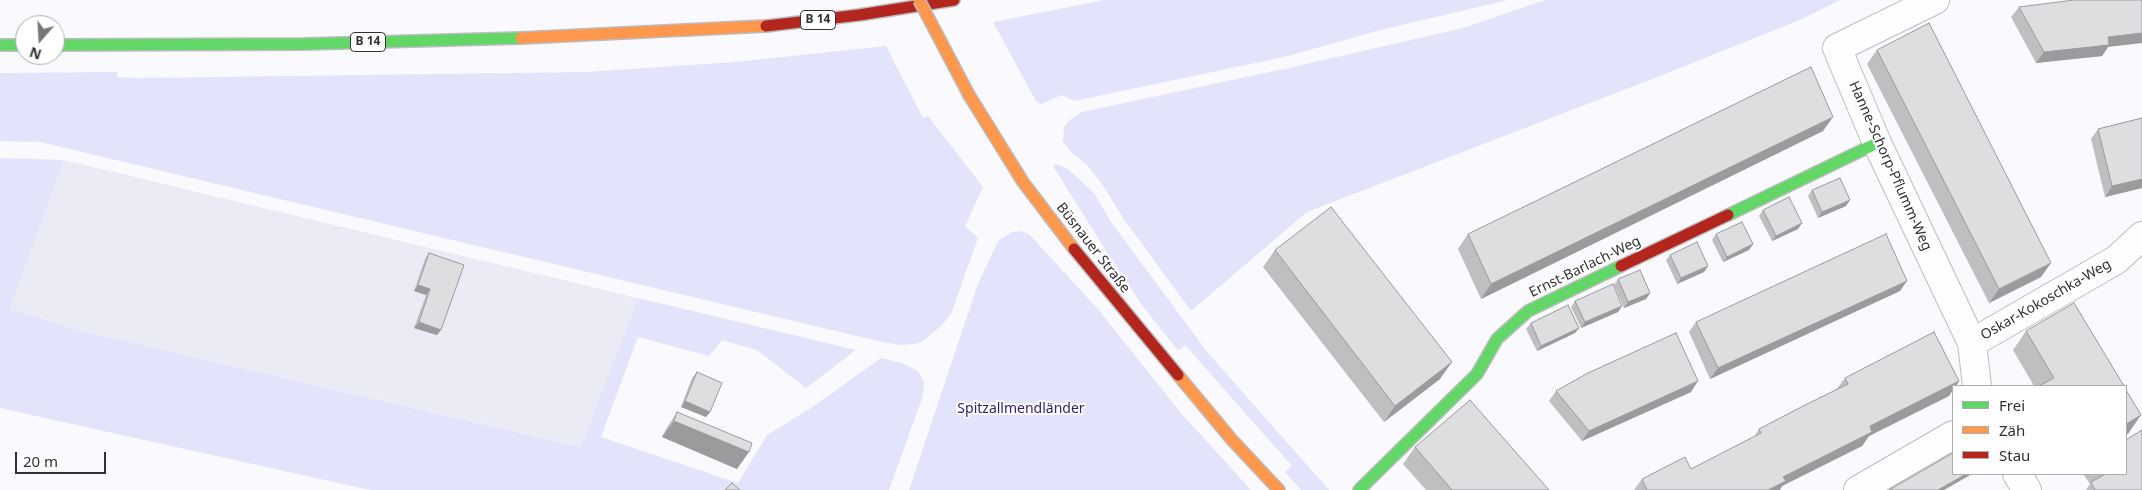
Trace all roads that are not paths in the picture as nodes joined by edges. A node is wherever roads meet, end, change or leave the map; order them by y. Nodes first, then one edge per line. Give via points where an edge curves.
1 (919, 0) edge
2 (954, 0) edge
3 (1935, 0) edge
4 (0, 45) edge
5 (15, 45) edge
6 (65, 45) edge
7 (1877, 143) junction
8 (2142, 236) edge
9 (1972, 343) junction
10 (1977, 385) edge
11 (1952, 436) edge
12 (2017, 475) edge
13 (1279, 490) edge
14 (1359, 490) edge
15 (1858, 490) edge
16 (2027, 490) edge

1 - 13 main road, Büsnauer Straße, bridge via 969,95 1023,182 1086,265 1225,433
2 - 6 main road, B 14 via 776,25 568,37 305,44
3 - 7 street, Hanne-Schorp-Pflumm-Weg via 1837,48
4 - 5 main road
7 - 9 street, Hanne-Schorp-Pflumm-Weg
7 - 14 main road, Ernst-Barlach-Weg via 1528,311 1497,339 1477,374
8 - 9 street, Oskar-Kokoschka-Weg via 2116,260
9 - 10 street, Hanne-Schorp-Pflumm-Weg
11 - 15 street
12 - 16 street

